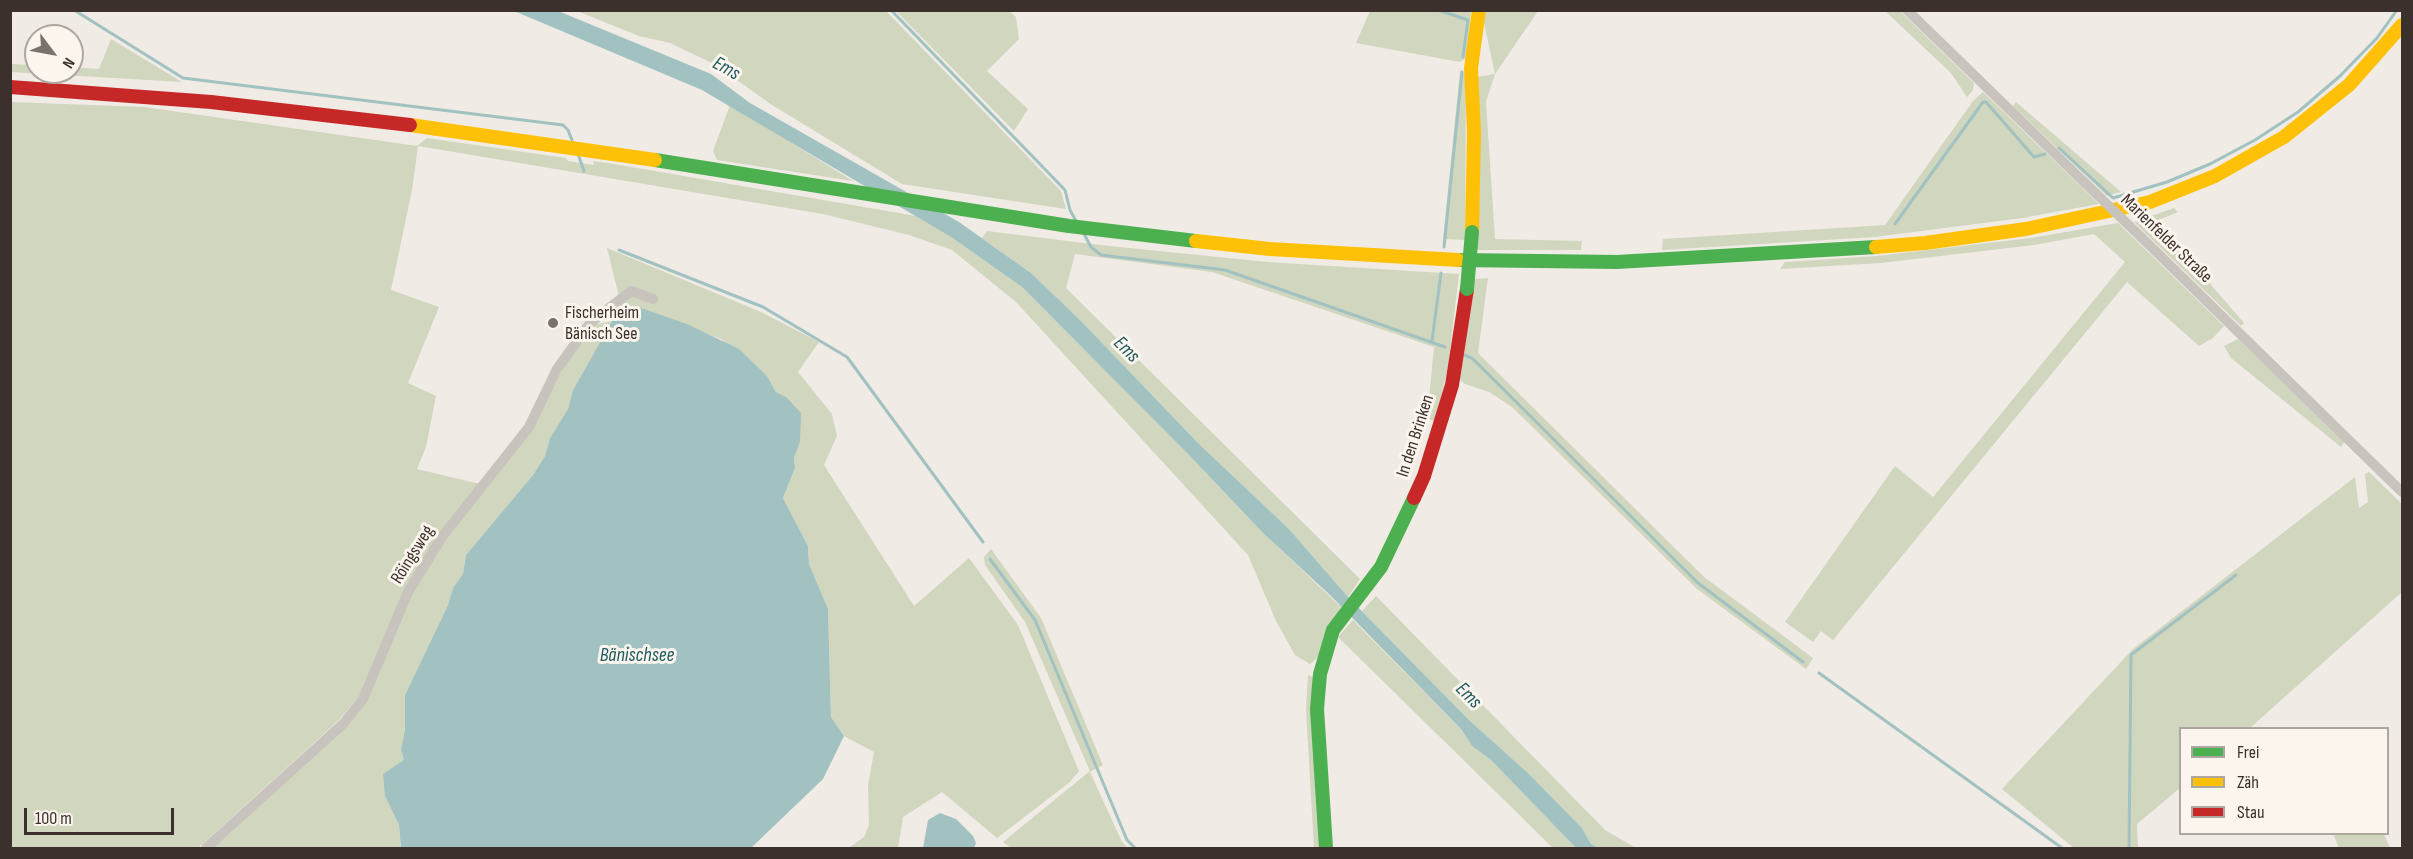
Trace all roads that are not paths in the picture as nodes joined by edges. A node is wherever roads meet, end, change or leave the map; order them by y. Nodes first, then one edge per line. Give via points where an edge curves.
1 (1479, 10) edge
2 (1907, 10) edge
3 (2403, 25) edge
4 (10, 87) edge
5 (653, 299) dead end
6 (2403, 492) edge
7 (206, 849) edge
8 (1326, 849) edge

1 - 8 main road, In den Brinken, bridge via 1471,68 1472,232 1452,385 1424,476 1382,567 1341,617 1331,636 1320,674 1317,709
2 - 6 street, Marienfelder Straße, bridge
3 - 4 main road via 2328,104 2284,137 2194,186 2150,202 2026,229 1874,247 1617,262 1374,256 1270,249 1013,218 560,145 334,114
5 - 7 street, Röingsweg via 631,291 590,323 557,369 530,427 442,537 408,592 363,699 343,724

